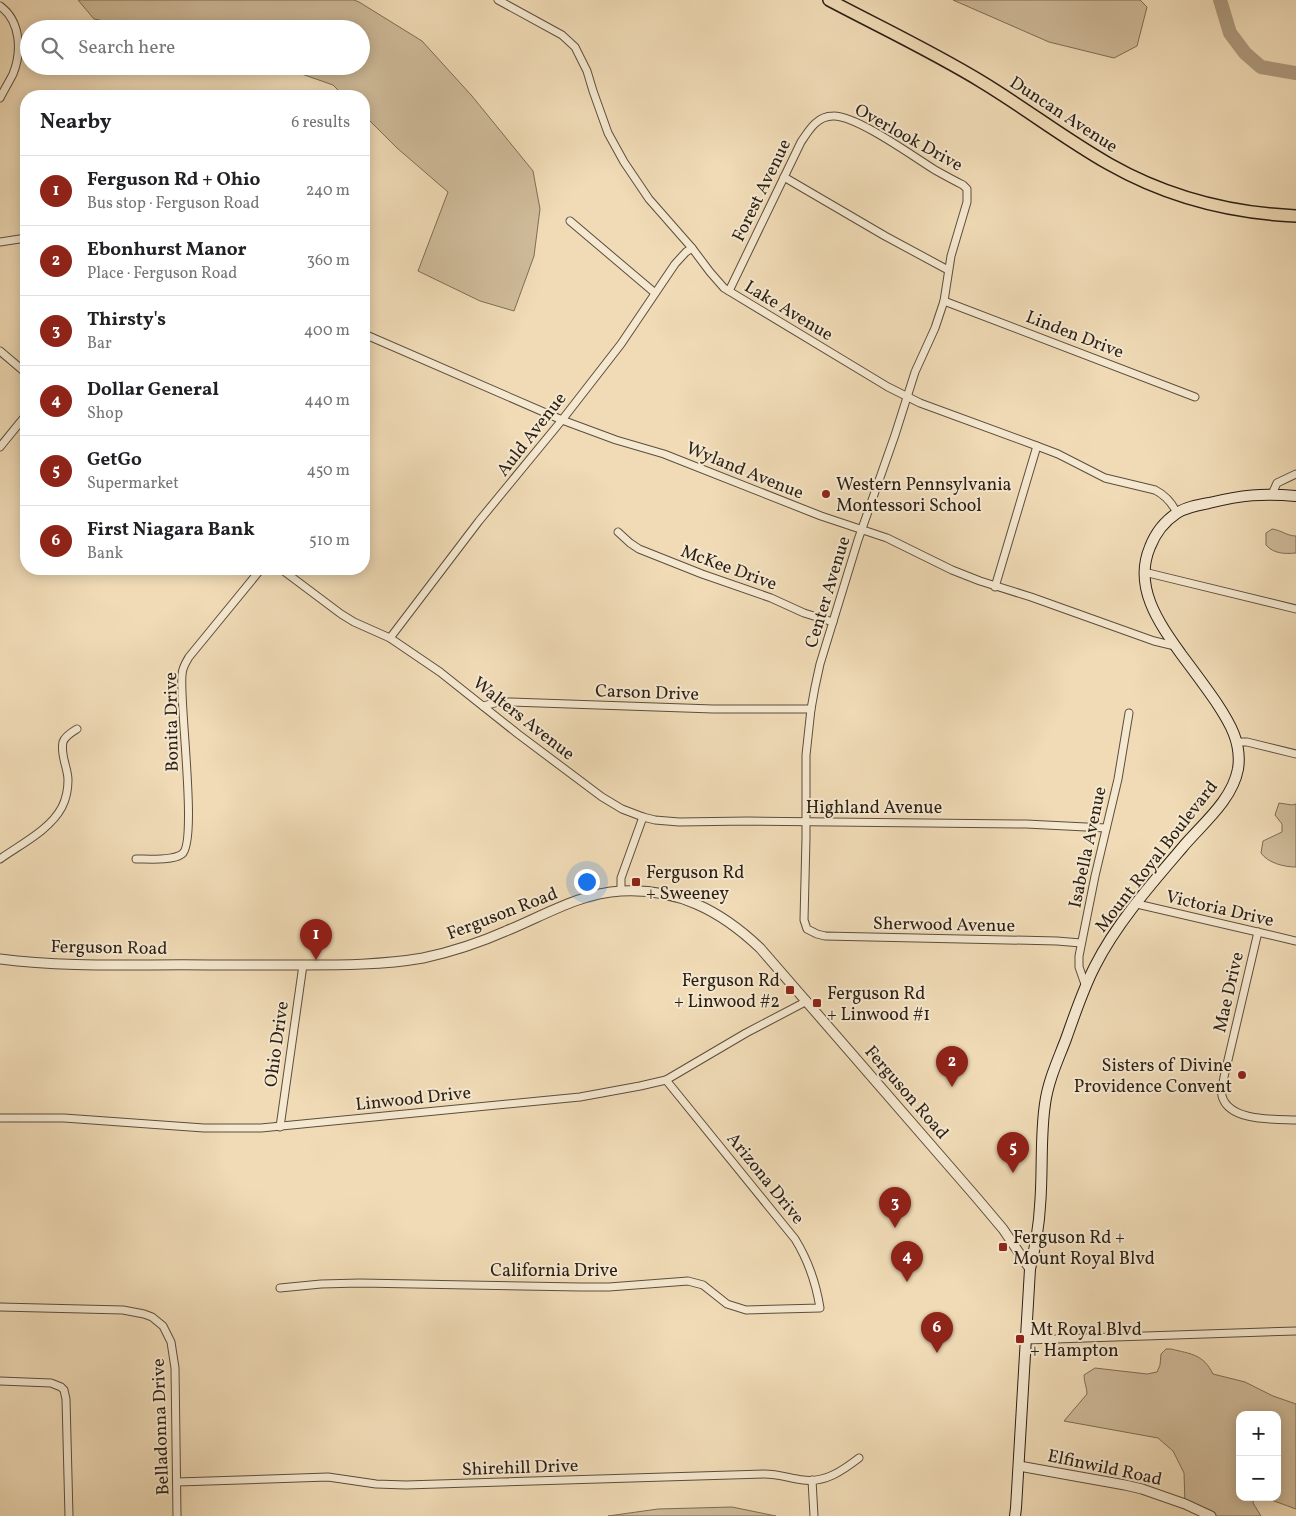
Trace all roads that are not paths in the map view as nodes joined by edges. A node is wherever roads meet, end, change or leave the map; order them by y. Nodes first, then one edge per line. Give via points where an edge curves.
1 (498, 0) edge
2 (829, 0) edge
3 (0, 6) edge
4 (0, 98) edge
5 (834, 115) joint
6 (784, 177) junction
7 (967, 189) joint
8 (1296, 216) edge
9 (570, 221) dead end
10 (20, 239) edge
11 (0, 242) edge
12 (692, 248) junction
13 (948, 270) junction
14 (729, 291) junction
15 (655, 293) junction
16 (944, 301) junction
17 (370, 337) edge
18 (0, 352) edge
19 (20, 367) edge
20 (906, 396) junction
21 (1195, 396) dead end
22 (562, 420) junction
23 (20, 422) edge
24 (1037, 446) junction
25 (0, 447) edge
26 (1296, 474) edge
27 (1272, 494) junction
28 (1296, 496) edge
29 (1177, 513) junction
30 (862, 529) junction
31 (618, 532) dead end
32 (1144, 572) junction
33 (256, 575) edge
34 (289, 575) edge
35 (995, 587) junction
36 (1296, 609) edge
37 (833, 622) junction
38 (390, 638) junction
39 (1175, 646) junction
40 (483, 706) junction
41 (811, 709) junction
42 (1129, 713) dead end
43 (76, 729) dead end
44 (1237, 742) junction
45 (1296, 754) edge
46 (642, 817) junction
47 (806, 822) junction
48 (1106, 828) junction
49 (0, 858) edge
50 (136, 859) dead end
51 (621, 891) junction
52 (1137, 904) junction
53 (807, 929) joint
54 (1258, 932) junction
55 (1296, 941) edge
56 (1081, 943) junction
57 (0, 959) edge
58 (303, 965) junction
59 (1086, 987) junction
60 (807, 1001) junction
61 (666, 1080) junction
62 (0, 1118) edge
63 (1296, 1120) edge
64 (280, 1127) junction
65 (1030, 1269) junction
66 (280, 1288) dead end
67 (0, 1307) edge
68 (820, 1308) joint
69 (1296, 1331) edge
70 (1026, 1340) junction
71 (0, 1381) edge
72 (859, 1458) dead end
73 (1019, 1466) junction
74 (812, 1480) junction
75 (176, 1482) junction
76 (68, 1516) edge
77 (177, 1516) edge
78 (814, 1516) edge
79 (1015, 1516) edge
80 (1210, 1516) edge

1 - 12 street, Lake Avenue via 562,35 575,47 587,71 608,133 624,162 649,199
2 - 8 main road, Duncan Avenue via 967,73 1108,164 1138,179 1173,194 1218,207
3 - 4 street via 14,23 18,44 13,73
5 - 6 street, Forest Avenue via 822,118 807,132
5 - 7 street, Overlook Drive via 877,133
6 - 13 street
6 - 14 street, Forest Avenue
7 - 13 street, Center Avenue via 966,209
9 - 15 street
10 - 11 street
12 - 14 street, Lake Avenue
12 - 15 street, Auld Avenue via 675,264
13 - 16 street, Center Avenue
14 - 20 street, Lake Avenue
15 - 22 street, Auld Avenue via 621,344
16 - 20 street, Center Avenue
16 - 21 street, Linden Drive
17 - 22 street, Wyland Avenue
18 - 19 street
20 - 24 street, Lake Avenue
20 - 30 street, Center Avenue
22 - 30 street, Wyland Avenue via 664,454 775,499
22 - 38 street, Auld Avenue via 479,521
23 - 25 street
24 - 29 street, Lake Avenue via 1105,478 1160,493
24 - 35 street
26 - 27 street via 1280,481
27 - 28 main road, Mount Royal Boulevard
27 - 29 main road, Mount Royal Boulevard via 1231,498
29 - 32 main road, Mount Royal Boulevard via 1154,538
30 - 35 street, Wyland Avenue
30 - 37 street, Center Avenue
31 - 37 street, McKee Drive via 640,549
32 - 36 street
32 - 39 main road, Mount Royal Boulevard via 1151,605
33 - 50 street, Bonita Drive via 182,670 187,773 186,850 169,858
34 - 38 street, Walters Avenue via 341,614
35 - 39 street, Wyland Avenue
37 - 41 street, Center Avenue
38 - 40 street, Walters Avenue
39 - 44 main road, Mount Royal Boulevard via 1225,716
40 - 41 street, Carson Drive via 511,702 713,710
40 - 46 street, Walters Avenue via 602,797
41 - 47 street, Center Avenue via 806,755
42 - 48 street, Isabella Avenue
43 - 49 street via 64,741 68,780 59,811 49,824
44 - 45 street
44 - 52 main road, Mount Royal Boulevard via 1238,771 1229,792
46 - 47 street, Highland Avenue via 679,822
46 - 51 street via 621,878
47 - 48 street, Highland Avenue
47 - 53 street, Center Avenue via 803,913
48 - 56 street, Isabella Avenue
51 - 58 street, Ferguson Road via 564,905 504,932 447,952 395,962
51 - 60 street, Ferguson Road via 673,896 718,914 760,948
52 - 54 street, Victoria Drive
52 - 59 main road, Mount Royal Boulevard via 1104,949
53 - 56 street, Sherwood Avenue via 817,934 841,937
54 - 55 street, Victoria Drive
54 - 63 street, Mae Drive via 1222,1095 1228,1106 1243,1115
56 - 59 street, Isabella Avenue via 1079,967
57 - 58 street, Ferguson Road via 91,964
58 - 64 street, Ohio Drive
59 - 65 main road, Mount Royal Boulevard via 1045,1100 1040,1206
60 - 61 street, Linwood Drive
60 - 65 street, Ferguson Road via 997,1222
61 - 64 street, Linwood Drive via 580,1097
61 - 68 street, Arizona Drive via 795,1239 813,1278
62 - 64 street, Linwood Drive via 64,1118 252,1129
65 - 70 main road, Mount Royal Boulevard
66 - 68 street, California Drive via 360,1283 580,1287 688,1281 703,1285 727,1304 746,1310
67 - 75 street, Belladonna Drive via 123,1310 152,1317 163,1326 171,1342 175,1368
69 - 70 street
70 - 73 main road, Mount Royal Boulevard
71 - 76 street via 51,1383 64,1390
72 - 74 street, Shirehill Drive via 834,1475
73 - 79 main road, Mount Royal Boulevard
73 - 80 street, Elfinwild Road via 1142,1489
74 - 75 street, Shirehill Drive via 764,1474 406,1485 328,1477
74 - 78 street
75 - 77 street, Belladonna Drive

